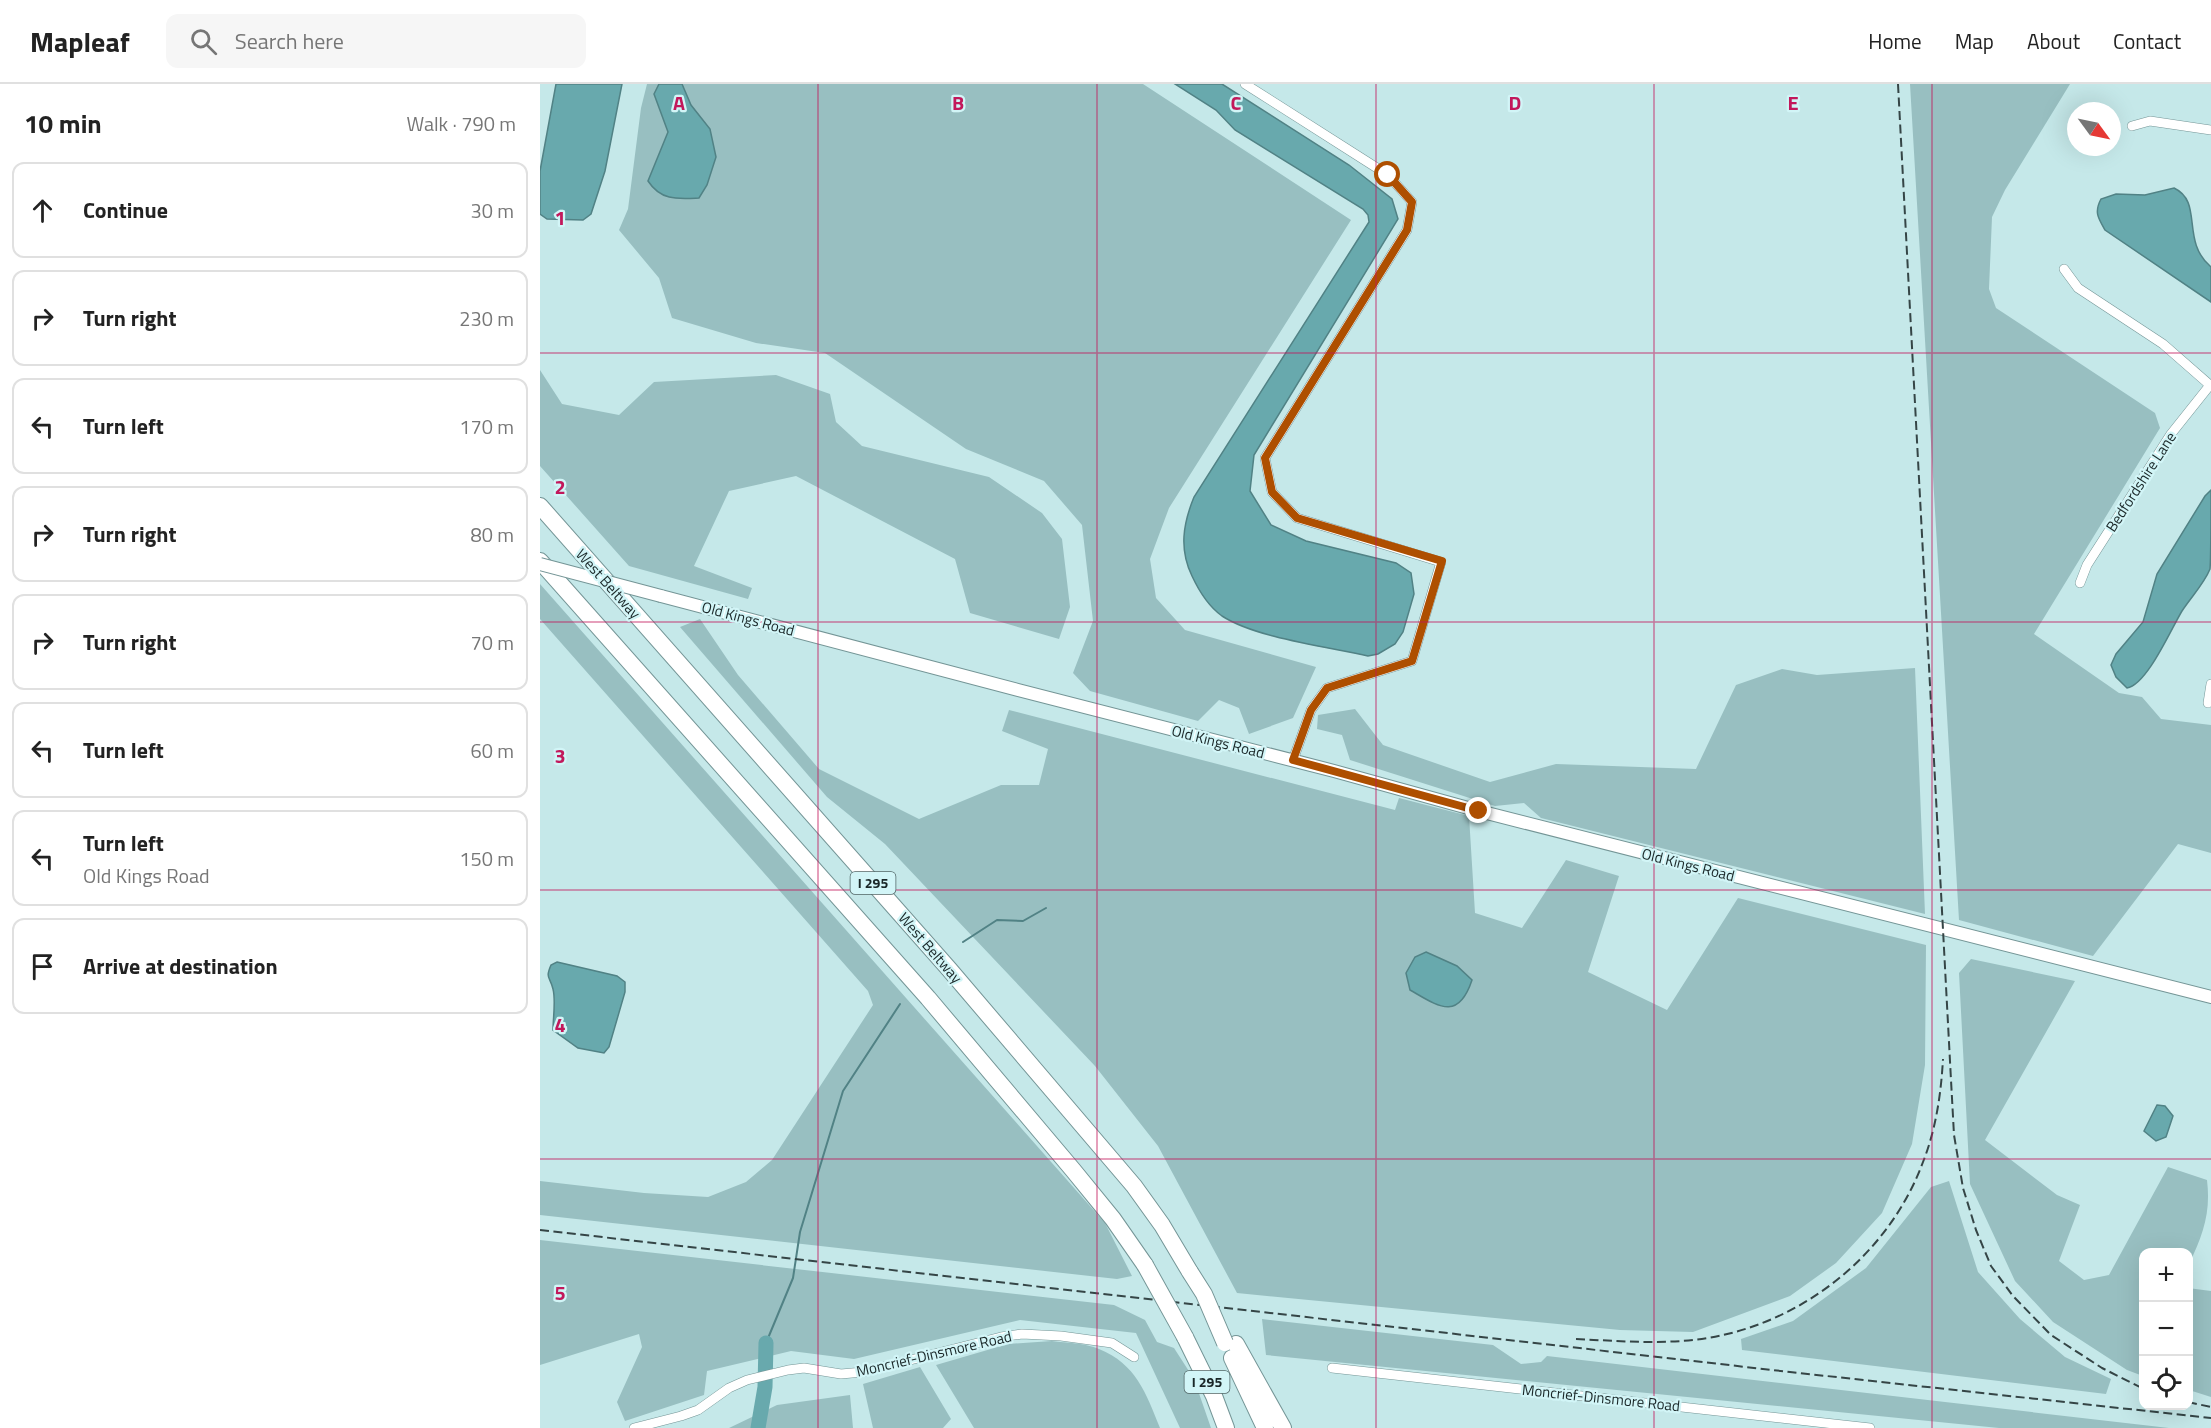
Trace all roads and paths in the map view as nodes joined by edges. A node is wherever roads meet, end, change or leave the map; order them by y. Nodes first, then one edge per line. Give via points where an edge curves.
1 (1245, 84) edge
2 (2132, 126) dead end
3 (2211, 130) edge
4 (2064, 269) dead end
5 (2211, 386) edge
6 (540, 506) edge
7 (540, 562) edge
8 (2080, 583) dead end
9 (2211, 684) edge
10 (2208, 703) dead end
11 (1293, 760) junction
12 (2211, 997) edge
13 (1230, 1344) junction
14 (1134, 1357) dead end
15 (1332, 1368) dead end
16 (634, 1428) edge
17 (1226, 1428) edge
18 (1264, 1428) edge
19 (1283, 1428) edge
20 (1870, 1428) edge

1 - 11 street via 1388,175 1412,202 1407,230 1265,458 1272,492 1297,518 1442,561 1412,661 1327,688 1311,710
2 - 3 street via 2150,121
4 - 5 street via 2078,288 2163,344
5 - 8 street, Bedfordshire Lane via 2171,434 2087,565
6 - 13 highway, West Beltway / I 295, bridge via 1119,1167 1162,1225
7 - 11 street, Old Kings Road, bridge
7 - 17 highway, I 295, bridge via 928,998 1113,1220 1145,1265 1185,1337
9 - 10 street
11 - 12 street, Old Kings Road via 1490,814
13 - 18 highway, West Beltway / I 295
13 - 19 highway
14 - 16 street, Moncrief-Dinsmore Road via 1112,1343 1022,1334 863,1372 788,1370 747,1380 698,1410
15 - 20 street, Moncrief-Dinsmore Road

